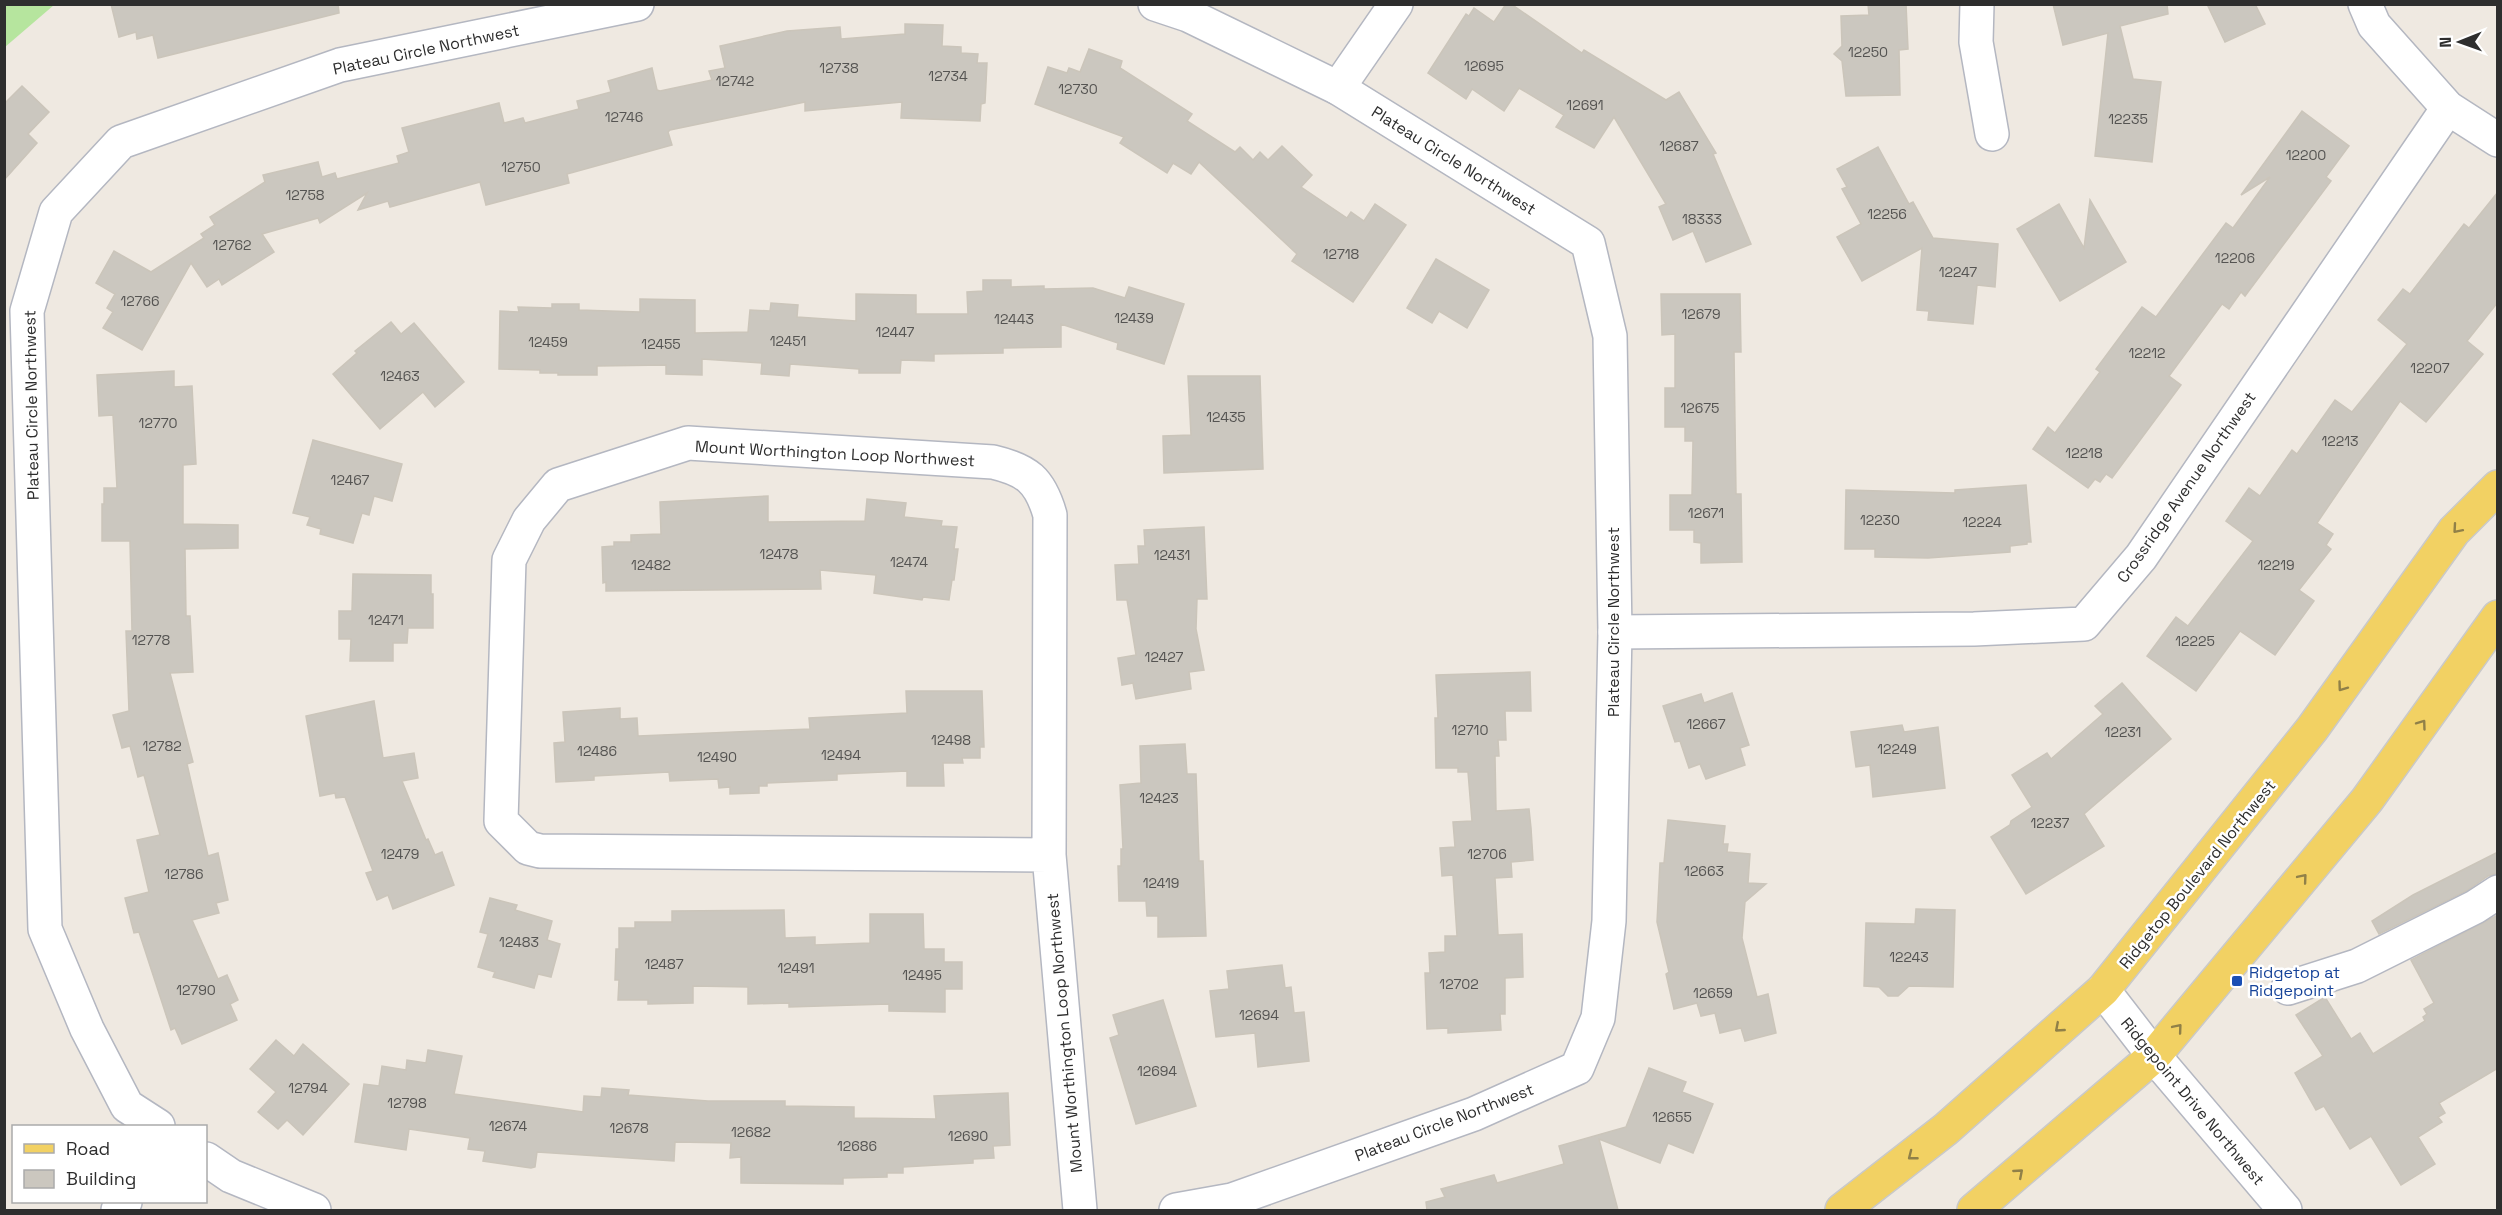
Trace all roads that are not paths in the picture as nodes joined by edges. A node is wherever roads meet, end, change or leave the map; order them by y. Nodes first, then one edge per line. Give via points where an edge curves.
1 (637, 4) edge
2 (1155, 4) edge
3 (1396, 4) edge
4 (1977, 4) edge
5 (2365, 4) edge
6 (1338, 88) junction
7 (2448, 108) junction
8 (1992, 134) dead end
9 (2498, 140) edge
10 (2498, 487) edge
11 (2498, 617) edge
12 (1615, 632) junction
13 (1049, 855) junction
14 (2498, 892) edge
15 (2288, 988) dead end
16 (2103, 990) junction
17 (2154, 1056) junction
18 (156, 1125) edge
19 (207, 1160) edge
20 (314, 1210) edge
21 (1080, 1210) edge
22 (1176, 1210) edge
23 (1842, 1210) edge
24 (1974, 1210) edge
25 (2285, 1210) edge

1 - 18 street, Plateau Circle Northwest via 339,65 121,142 56,212 27,311 45,929 87,1029 127,1106
2 - 6 street, Plateau Circle Northwest via 1188,15
3 - 6 street
4 - 8 street via 1976,42
5 - 7 street via 2374,25
6 - 12 street, Plateau Circle Northwest via 1588,243 1611,336
7 - 9 street
7 - 12 street, Crossridge Avenue Northwest via 2141,557 2084,624 1974,629
10 -> 16 main road, Ridgetop Boulevard Northwest via 2454,531 2312,729
17 -> 11 main road via 2367,800
12 - 22 street, Plateau Circle Northwest via 1609,921 1598,1018 1577,1068 1474,1114 1232,1200
13 - 13 street, Mount Worthington Loop Northwest via 1050,514 1044,495 1024,471 993,462 688,443 558,485 529,520 509,560 501,821 528,848
13 - 21 street, Mount Worthington Loop Northwest
14 - 15 street via 2475,908 2356,966
16 - 17 street, Ridgepoint Drive Northwest
16 -> 23 main road, Ridgetop Boulevard Northwest via 1946,1129
24 -> 17 main road
17 - 25 street, Ridgepoint Drive Northwest
19 - 20 street via 231,1176

